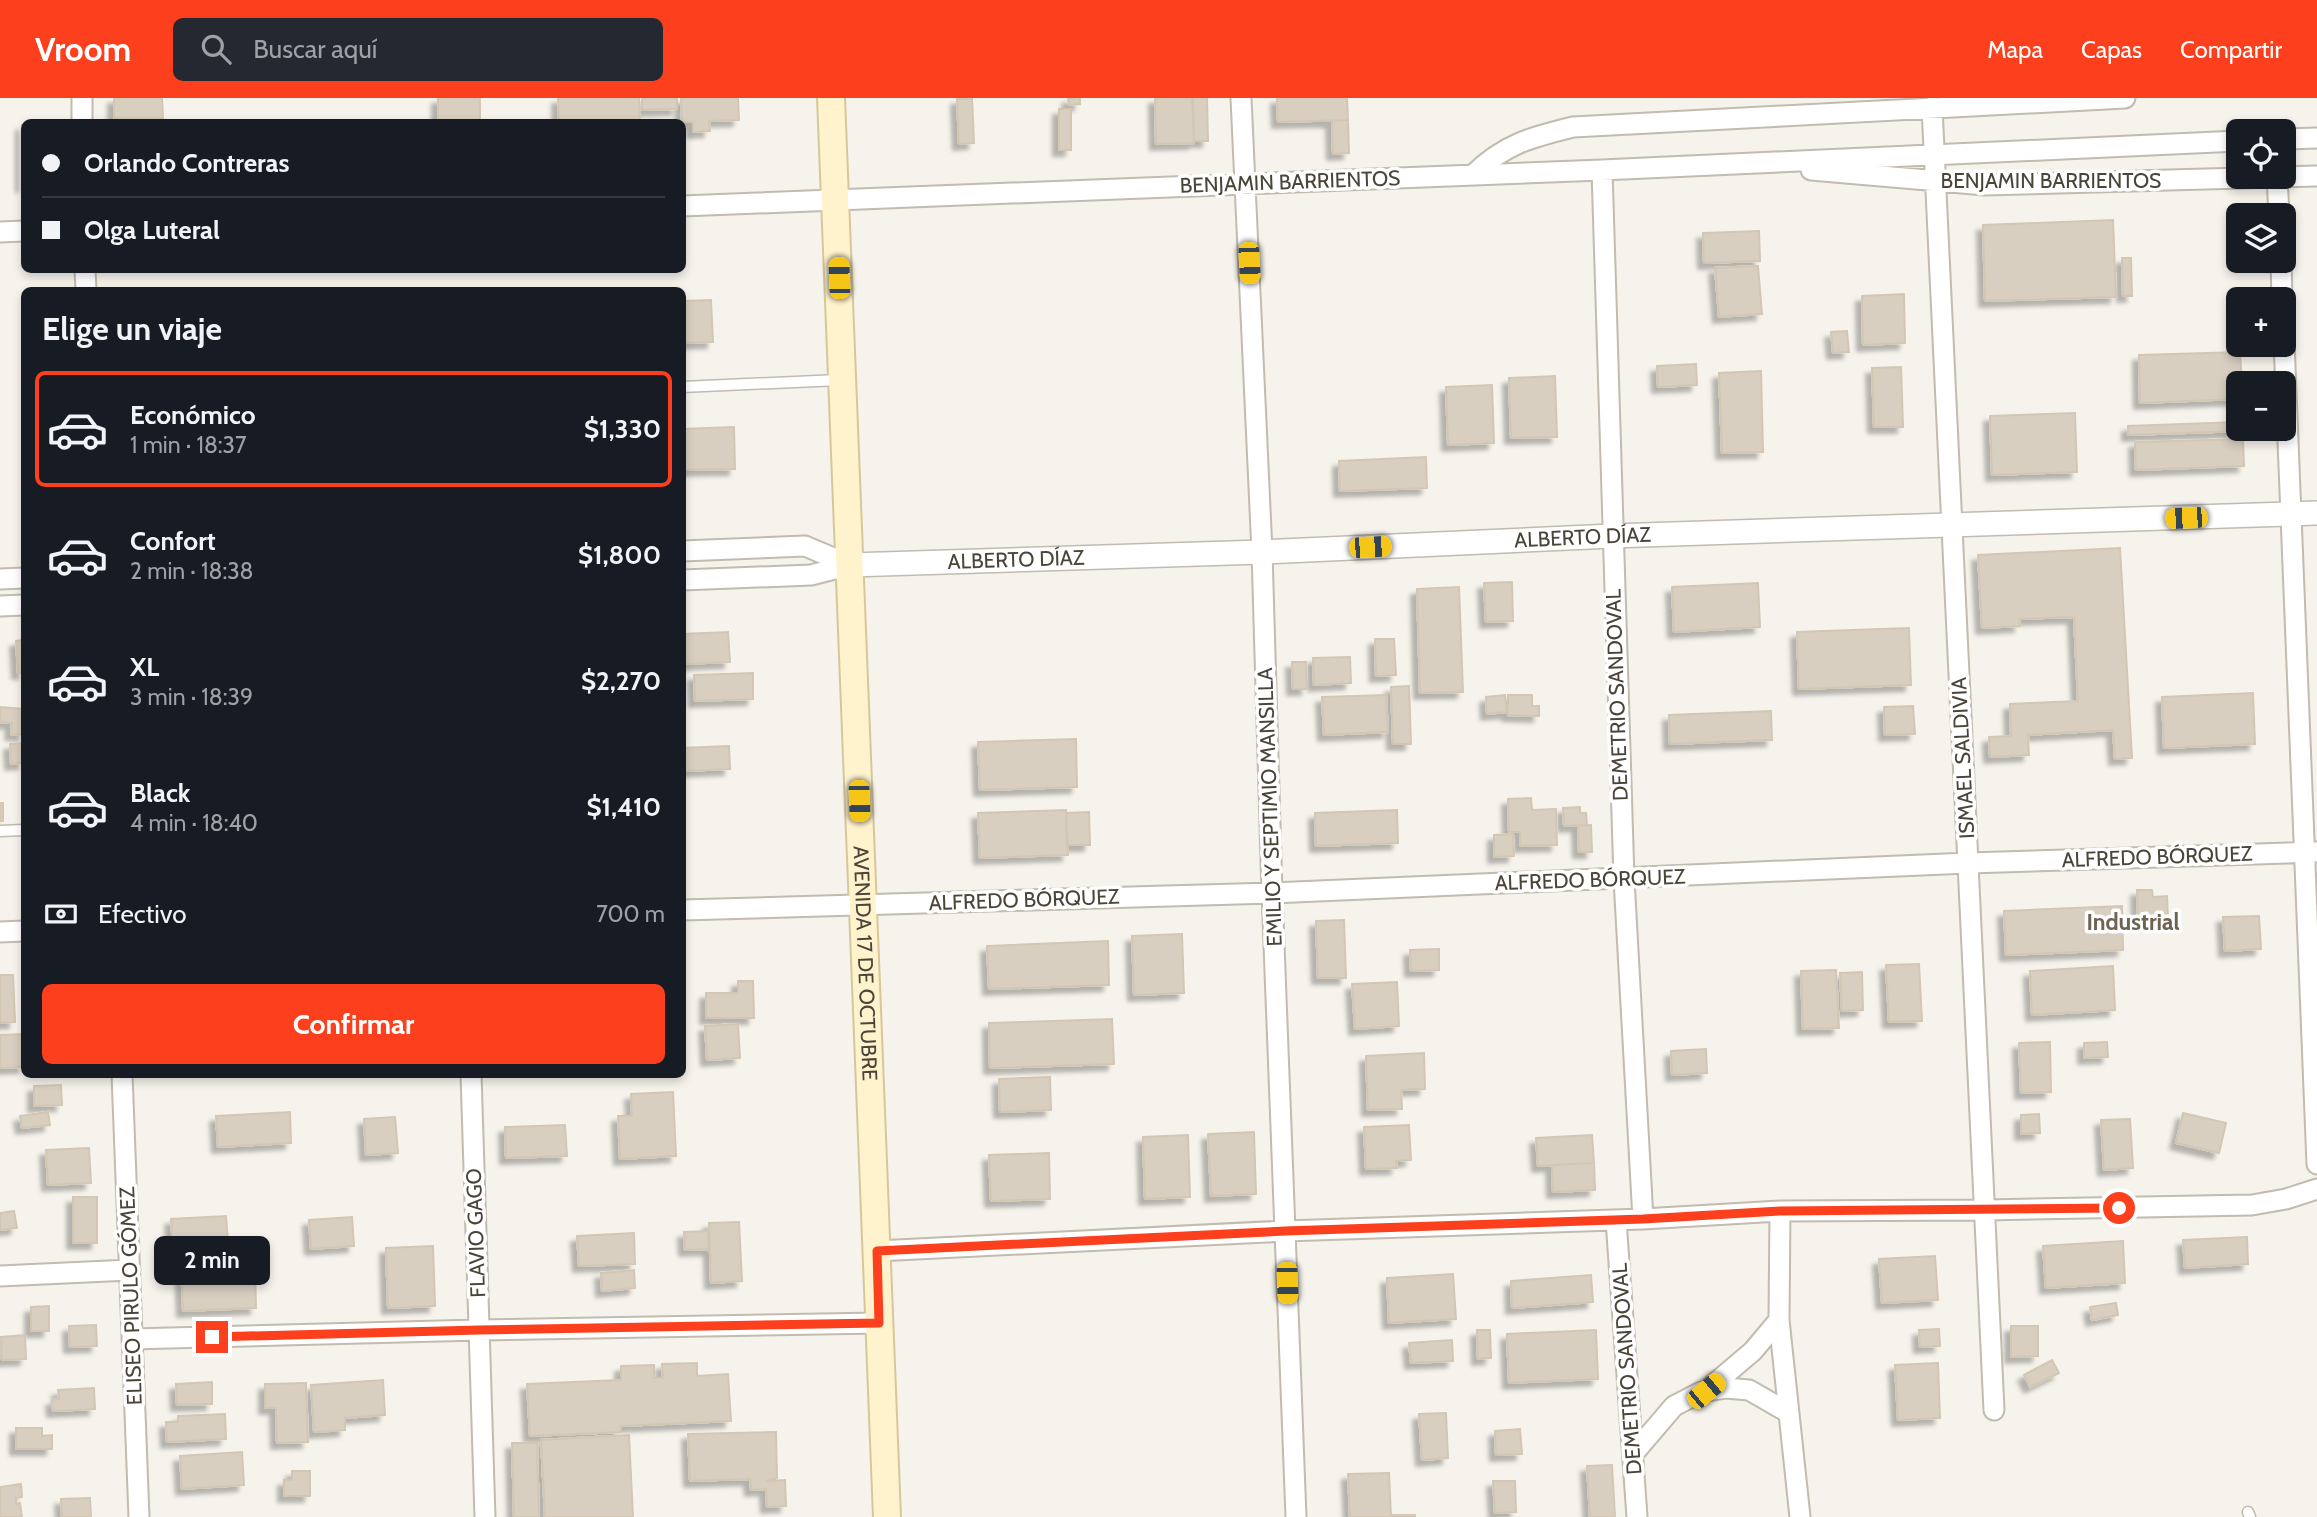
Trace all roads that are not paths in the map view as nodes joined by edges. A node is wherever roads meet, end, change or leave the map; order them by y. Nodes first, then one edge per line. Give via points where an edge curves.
1 (82, 98) edge
2 (831, 98) edge
3 (1241, 98) edge
4 (2124, 98) edge
5 (1932, 107) junction
6 (82, 119) edge
7 (2317, 138) edge
8 (2296, 139) edge
9 (2226, 142) edge
10 (1935, 155) junction
11 (1744, 164) junction
12 (1602, 170) junction
13 (1473, 175) junction
14 (2317, 176) edge
15 (2296, 177) edge
16 (2226, 179) edge
17 (1937, 183) junction
18 (1246, 184) junction
19 (836, 200) junction
20 (686, 206) edge
21 (0, 232) edge
22 (21, 232) edge
23 (2285, 357) edge
24 (843, 380) junction
25 (686, 387) edge
26 (2317, 513) edge
27 (2290, 514) junction
28 (1953, 526) junction
29 (1612, 536) junction
30 (686, 551) edge
31 (1262, 552) junction
32 (850, 565) junction
33 (21, 578) edge
34 (0, 579) edge
35 (686, 580) edge
36 (21, 605) edge
37 (0, 606) edge
38 (21, 830) edge
39 (0, 831) edge
40 (2310, 853) edge
41 (1968, 863) junction
42 (1624, 879) junction
43 (1272, 893) junction
44 (863, 905) junction
45 (686, 910) edge
46 (21, 931) edge
47 (0, 932) edge
48 (122, 1078) edge
49 (471, 1078) edge
50 (2317, 1164) edge
51 (2317, 1189) edge
52 (1985, 1210) junction
53 (1780, 1211) junction
54 (1643, 1219) junction
55 (1616, 1220) junction
56 (1285, 1231) junction
57 (877, 1251) junction
58 (130, 1270) junction
59 (0, 1276) edge
60 (1779, 1320) junction
61 (879, 1323) junction
62 (479, 1330) junction
63 (132, 1339) junction
64 (1706, 1391) junction
65 (1994, 1410) dead end
66 (1788, 1413) junction
67 (1633, 1454) junction
68 (139, 1517) edge
69 (485, 1517) edge
70 (887, 1517) edge
71 (1296, 1517) edge
72 (1637, 1517) edge
73 (1800, 1517) edge

1 - 6 street
2 - 19 main road, AVENIDA 17 DE OCTUBRE
3 - 18 street, EMILIO Y SEPTIMIO MANSILLA
4 - 5 street
5 - 10 street, ISMAEL SALDIVIA
5 - 13 street via 1573,127 1522,140 1490,157
7 - 8 street
9 - 10 street, BENJAMIN BARRIENTOS
10 - 11 street, BENJAMIN BARRIENTOS
10 - 17 street, ISMAEL SALDIVIA
11 - 12 street, BENJAMIN BARRIENTOS
11 - 17 street, BENJAMIN BARRIENTOS
12 - 13 street, BENJAMIN BARRIENTOS
12 - 29 street, DEMETRIO SANDOVAL
13 - 18 street, BENJAMIN BARRIENTOS
14 - 15 street, BENJAMIN BARRIENTOS
16 - 17 street, BENJAMIN BARRIENTOS via 1985,186
17 - 28 street, ISMAEL SALDIVIA
18 - 19 street, BENJAMIN BARRIENTOS
18 - 31 street, EMILIO Y SEPTIMIO MANSILLA
19 - 20 street, BENJAMIN BARRIENTOS
19 - 24 main road, AVENIDA 17 DE OCTUBRE
21 - 22 street
23 - 27 street
24 - 25 lane
24 - 32 main road, AVENIDA 17 DE OCTUBRE
26 - 27 street, ALBERTO DÍAZ
27 - 28 street, ALBERTO DÍAZ
27 - 40 street
28 - 29 street, ALBERTO DÍAZ
28 - 41 street, ISMAEL SALDIVIA
29 - 31 street, ALBERTO DÍAZ
29 - 42 street, DEMETRIO SANDOVAL
30 - 32 street via 805,546
31 - 32 street, ALBERTO DÍAZ
31 - 43 street, EMILIO Y SEPTIMIO MANSILLA
32 - 35 street via 811,575
32 - 44 main road, AVENIDA 17 DE OCTUBRE
33 - 34 street
36 - 37 street
38 - 39 lane
40 - 41 street, ALFREDO BÓRQUEZ
40 - 50 street
41 - 42 street, ALFREDO BÓRQUEZ
41 - 52 street, ISMAEL SALDIVIA
42 - 43 street, ALFREDO BÓRQUEZ
42 - 54 street, DEMETRIO SANDOVAL
43 - 44 street, ALFREDO BÓRQUEZ
43 - 56 street, EMILIO Y SEPTIMIO MANSILLA
44 - 45 street, ALFREDO BÓRQUEZ
44 - 57 main road, AVENIDA 17 DE OCTUBRE
46 - 47 street
48 - 58 street, ELISEO PIRULO GÓMEZ
49 - 62 street, FLAVIO GAGO
51 - 52 street via 2252,1205
52 - 53 street
52 - 65 street, ISMAEL SALDIVIA
53 - 54 street
53 - 60 street
54 - 55 street
55 - 56 street
55 - 67 street, DEMETRIO SANDOVAL
56 - 57 street
56 - 71 street, EMILIO Y SEPTIMIO MANSILLA
57 - 61 main road, AVENIDA 17 DE OCTUBRE
58 - 59 street
58 - 63 street, ELISEO PIRULO GÓMEZ
60 - 64 street via 1753,1351
60 - 66 street
61 - 62 street
61 - 70 main road, AVENIDA 17 DE OCTUBRE
62 - 63 street
62 - 69 street, FLAVIO GAGO
63 - 68 street, ELISEO PIRULO GÓMEZ
64 - 66 street via 1749,1390
64 - 67 street via 1674,1406
66 - 73 street
67 - 72 street, DEMETRIO SANDOVAL

